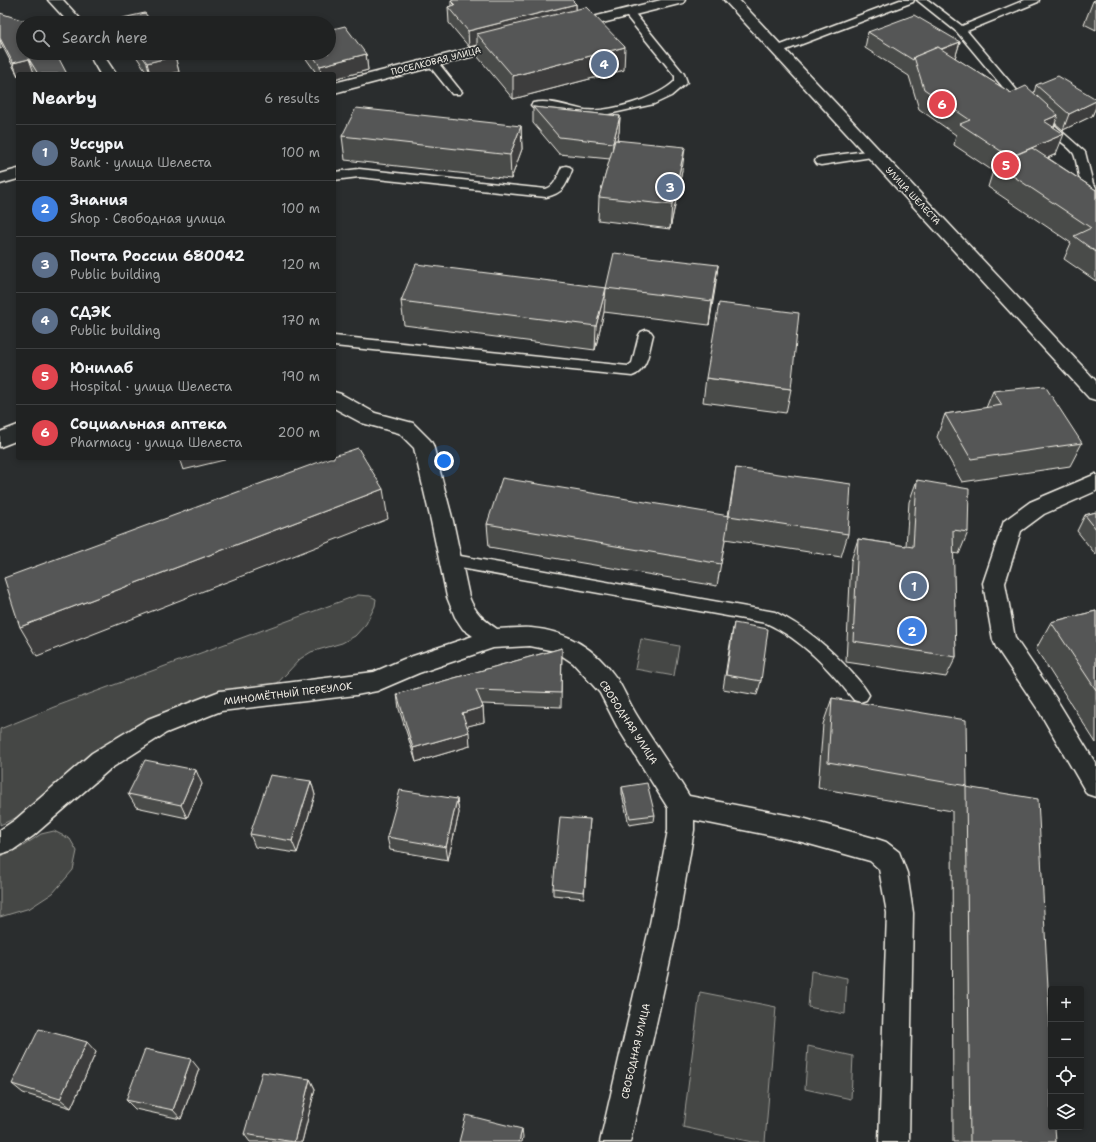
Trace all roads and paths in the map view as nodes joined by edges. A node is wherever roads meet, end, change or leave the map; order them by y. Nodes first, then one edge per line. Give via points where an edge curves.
1 (55, 0) edge
2 (678, 0) edge
3 (731, 0) edge
4 (909, 0) edge
5 (922, 0) edge
6 (1034, 0) edge
7 (628, 12) junction
8 (70, 16) edge
9 (560, 30) edge
10 (961, 30) junction
11 (522, 39) edge
12 (777, 50) junction
13 (99, 60) edge
14 (432, 62) junction
15 (107, 72) edge
16 (336, 87) edge
17 (456, 92) dead end
18 (537, 105) dead end
19 (874, 154) junction
20 (820, 161) dead end
21 (566, 170) dead end
22 (16, 175) edge
23 (336, 176) edge
24 (0, 179) edge
25 (1096, 193) edge
26 (646, 335) dead end
27 (336, 341) edge
28 (1096, 393) edge
29 (336, 400) edge
30 (16, 433) edge
31 (0, 440) edge
32 (1096, 482) edge
33 (450, 560) junction
34 (493, 639) junction
35 (860, 695) dead end
36 (1096, 786) edge
37 (681, 806) junction
38 (0, 842) edge
39 (614, 1142) edge
40 (894, 1142) edge

1 - 8 street
2 - 7 street
3 - 12 street, УЛИЦА ШЕЛЕСТА
4 - 12 lane
5 - 10 lane
6 - 10 lane
7 - 9 street
7 - 18 lane via 680,76 681,82 669,94 648,102 595,114
10 - 25 lane via 1016,96 1079,152 1087,185
11 - 14 street, ПОСЕЛКОВАЯ УЛИЦА
12 - 19 street, УЛИЦА ШЕЛЕСТА
13 - 15 street
14 - 16 street, ПОСЕЛКОВАЯ УЛИЦА
14 - 17 lane
19 - 20 lane
19 - 28 street, УЛИЦА ШЕЛЕСТА
21 - 23 lane via 558,188 546,193 359,173
22 - 24 street
26 - 27 lane via 638,365 632,371
29 - 33 street via 369,418 406,428 423,445
30 - 31 street
32 - 36 street via 1037,508 1012,527 994,583 1004,640 1047,704
33 - 34 street via 463,612 471,622
33 - 35 lane via 769,617 786,624 807,640 843,674
34 - 37 street, СВОБОДНАЯ УЛИЦА via 530,637 560,643 581,656 608,686
34 - 38 street, МИНОМЁТНЫЙ ПЕРЕУЛОК via 412,666 377,681 220,701 157,726 101,761 24,828 4,842
37 - 39 street, СВОБОДНАЯ УЛИЦА via 681,830 663,929
37 - 40 street via 802,830 877,851 890,861 900,913

